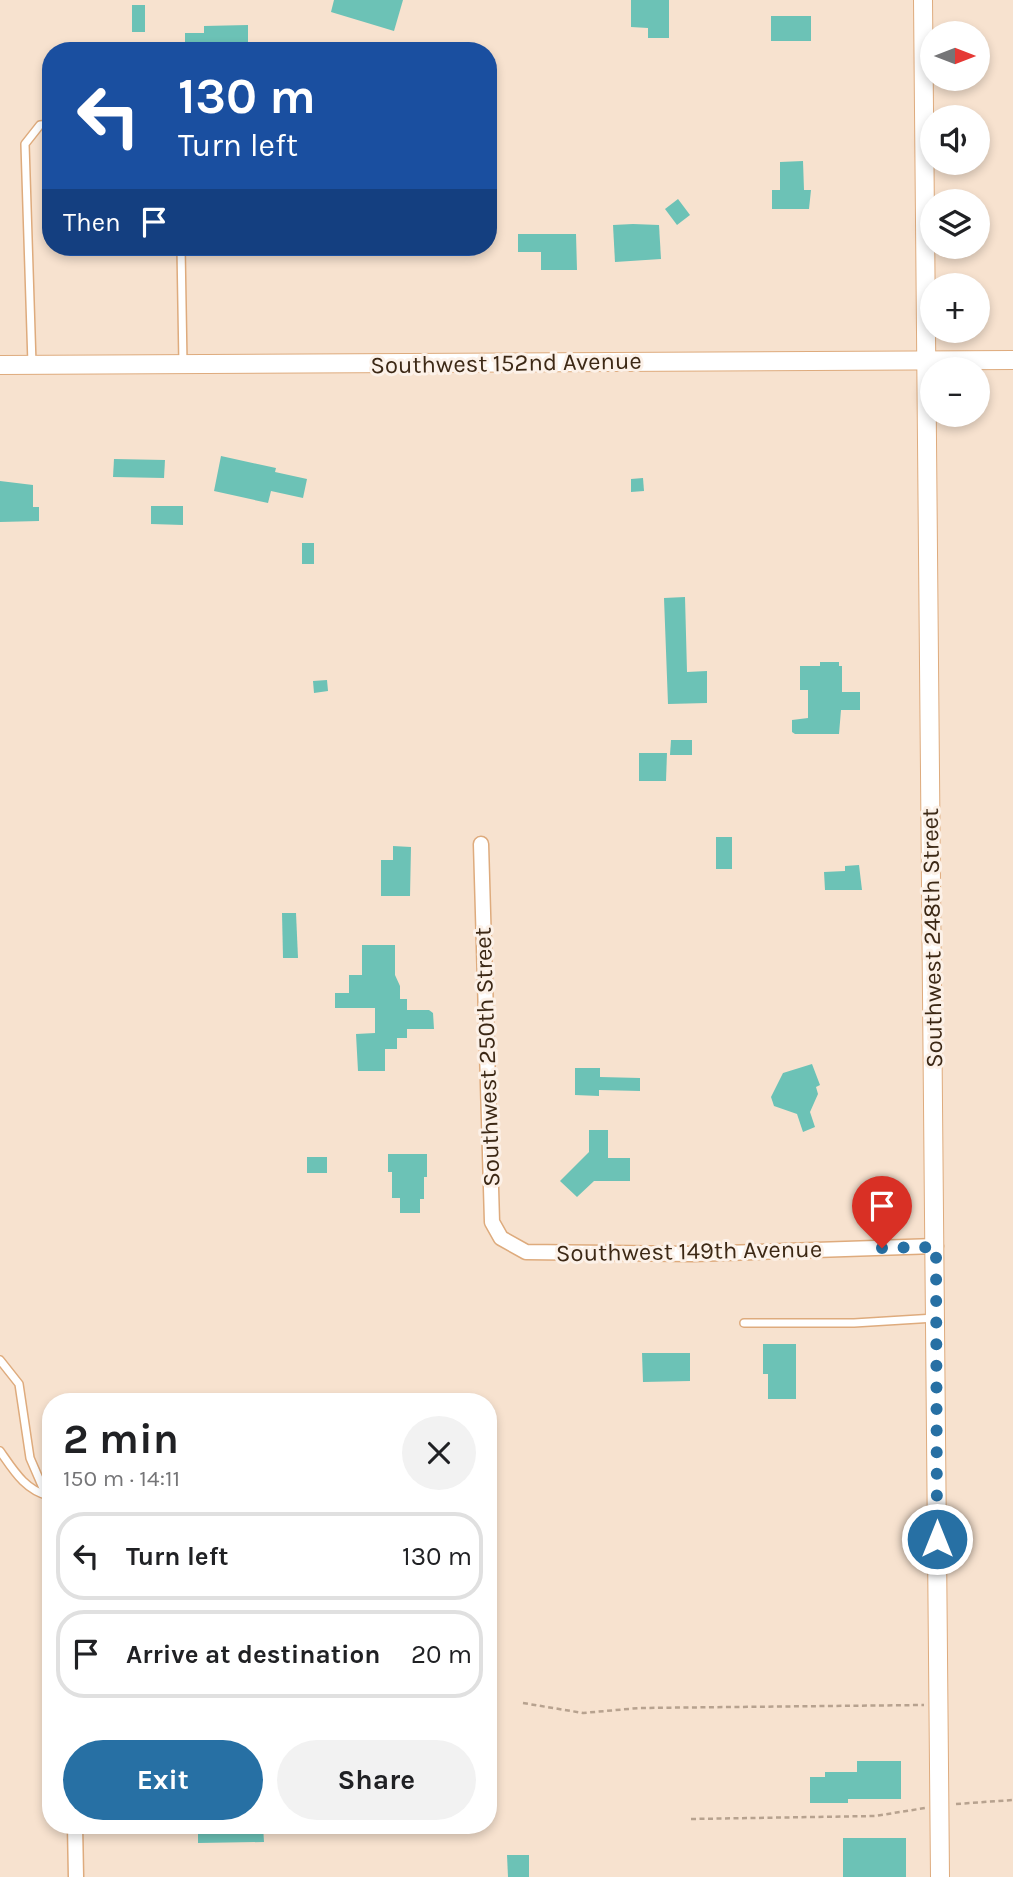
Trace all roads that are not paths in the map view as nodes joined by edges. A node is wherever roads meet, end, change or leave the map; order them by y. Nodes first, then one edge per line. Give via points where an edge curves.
1 (923, 0) edge
2 (42, 124) edge
3 (181, 256) edge
4 (927, 357) edge
5 (920, 360) edge
6 (990, 360) edge
7 (1013, 360) edge
8 (183, 364) junction
9 (0, 365) edge
10 (32, 365) junction
11 (928, 427) edge
12 (481, 844) dead end
13 (936, 1247) junction
14 (526, 1252) joint
15 (936, 1318) junction
16 (744, 1323) dead end
17 (0, 1360) edge
18 (0, 1451) edge
19 (42, 1481) edge
20 (42, 1495) edge
21 (75, 1834) edge
22 (75, 1877) edge
23 (940, 1877) edge

1 - 4 street, Southwest 248th Street
2 - 10 lane via 25,144
3 - 8 lane
5 - 8 street, Southwest 152nd Avenue
6 - 7 street, Southwest 152nd Avenue
8 - 10 street, Southwest 152nd Avenue
9 - 10 street, Southwest 152nd Avenue
11 - 13 street, Southwest 248th Street
12 - 14 street, Southwest 250th Street via 492,1222 501,1238
13 - 14 street, Southwest 149th Avenue via 693,1254
13 - 15 street, Southwest 248th Street
15 - 16 lane
15 - 23 street, Southwest 248th Street
17 - 19 lane via 19,1384 30,1458
18 - 20 lane via 23,1483
21 - 22 street

